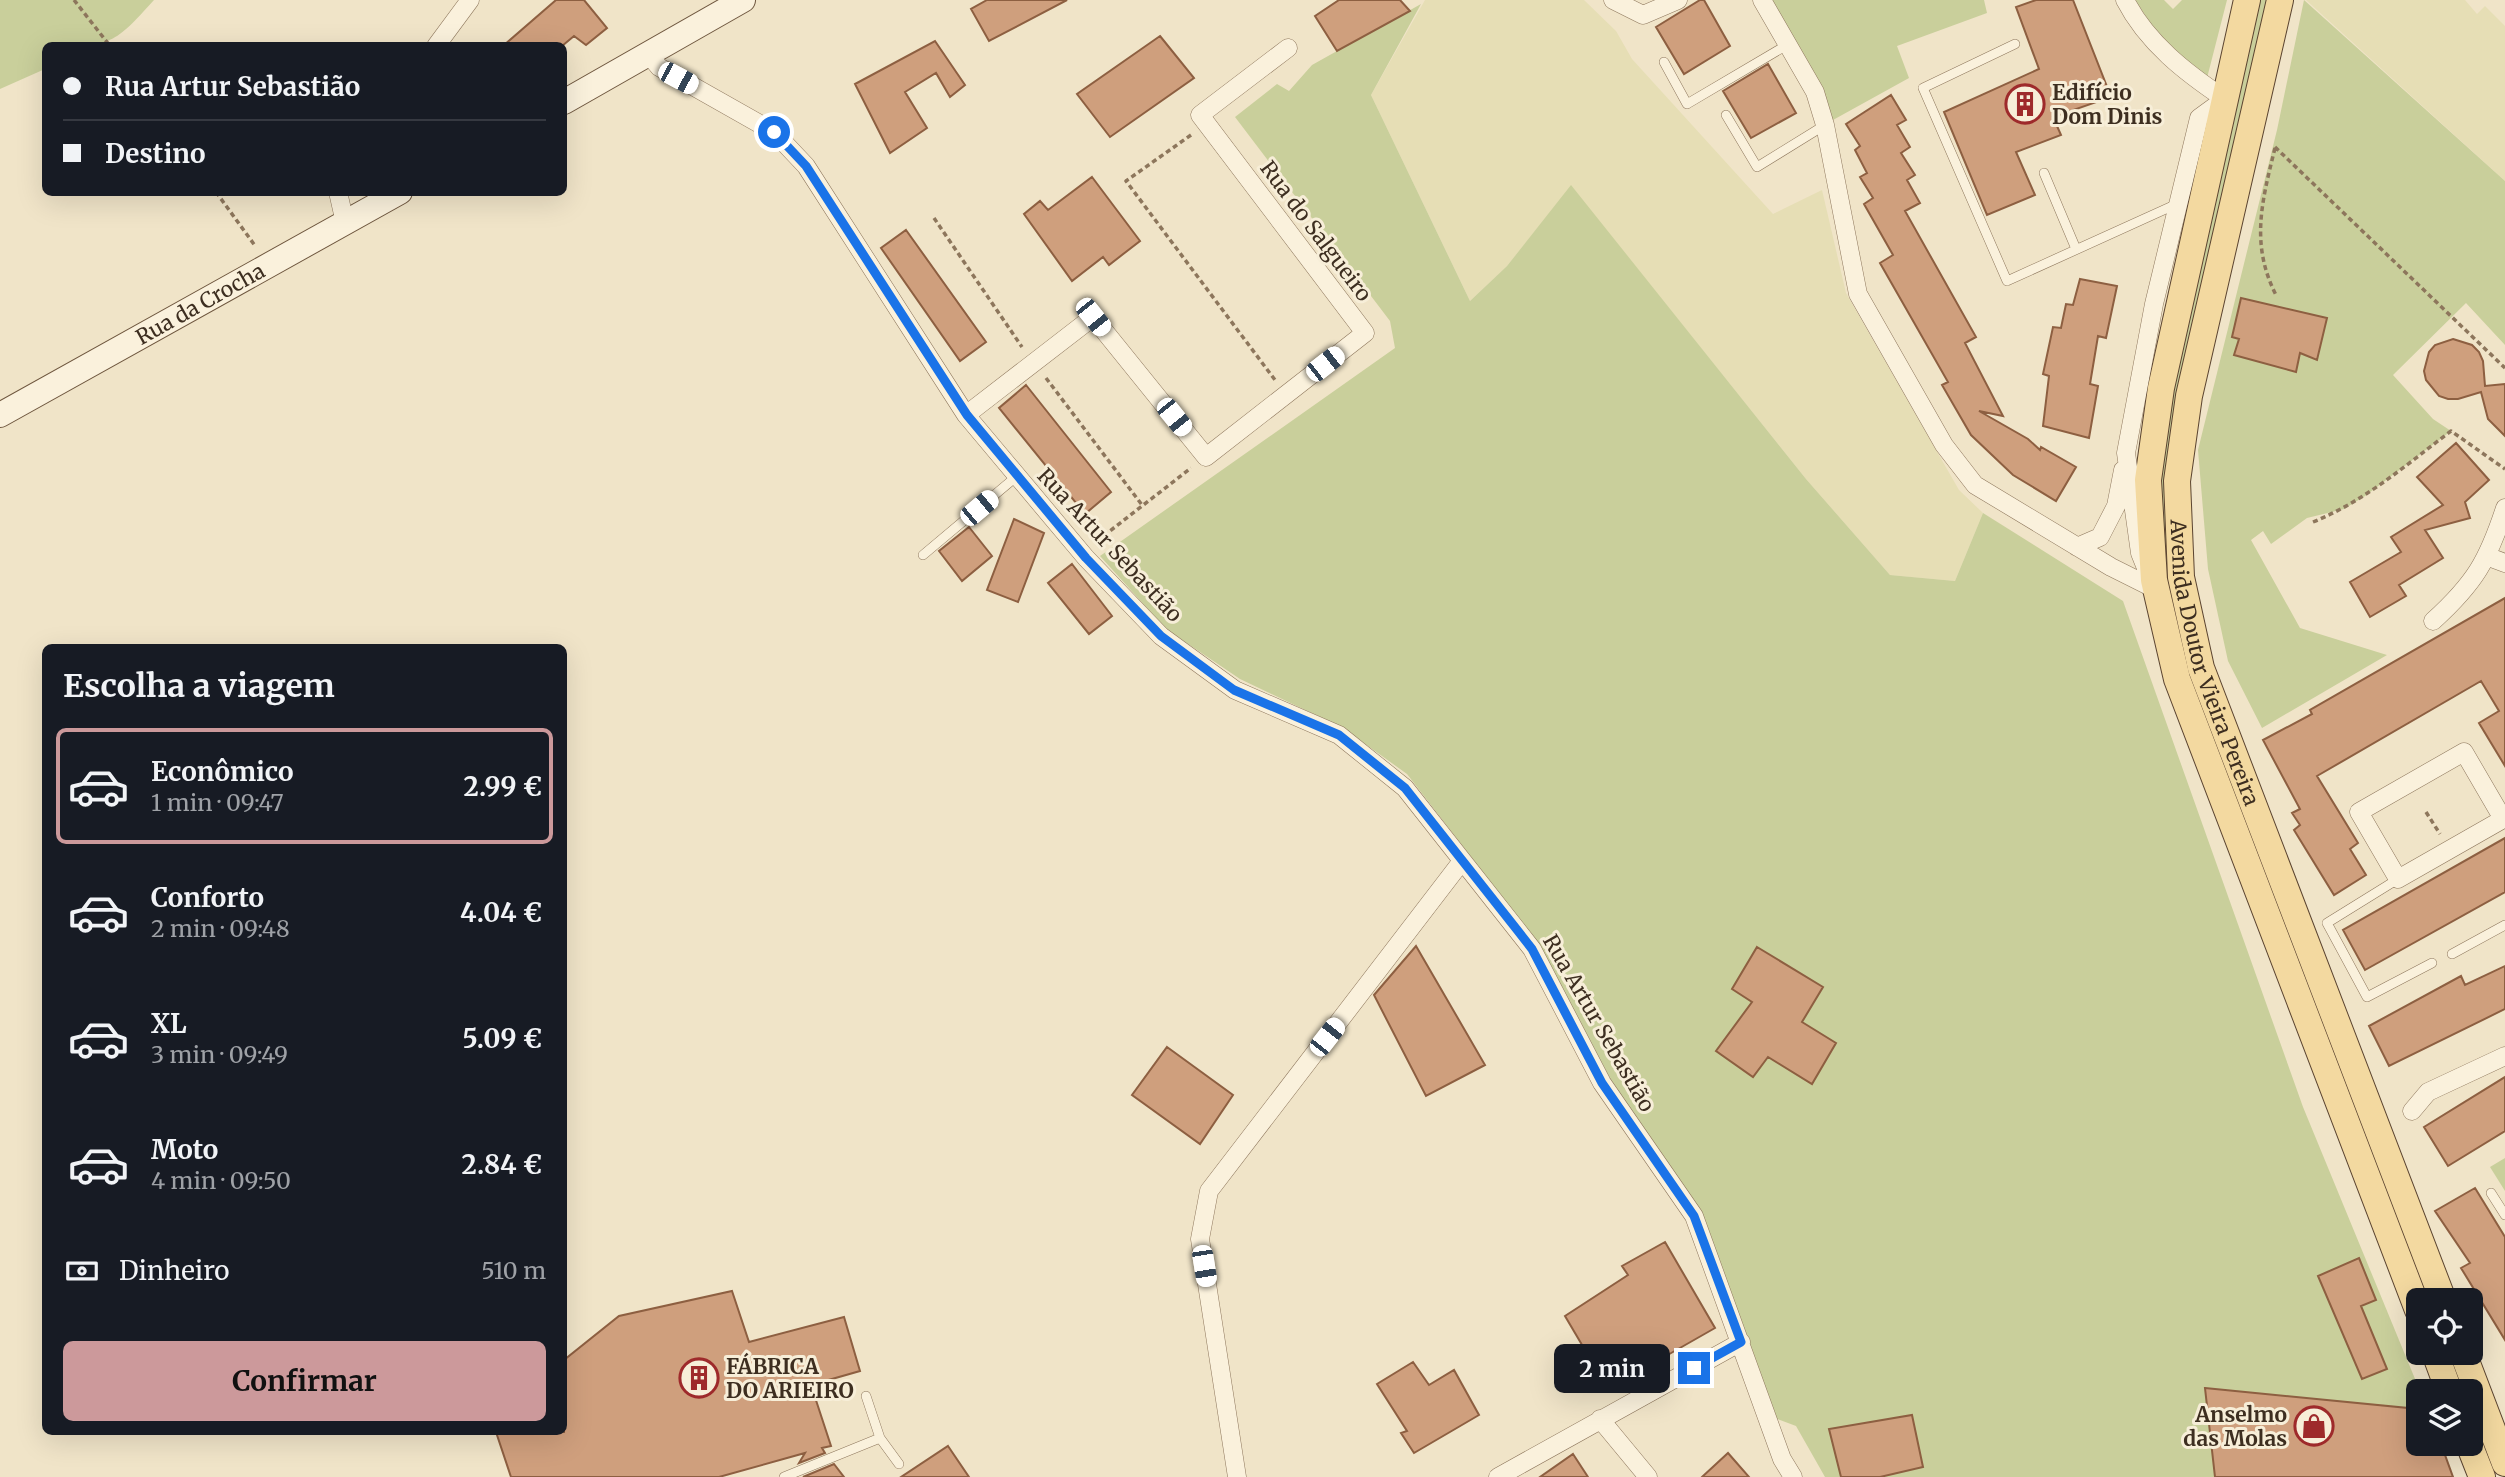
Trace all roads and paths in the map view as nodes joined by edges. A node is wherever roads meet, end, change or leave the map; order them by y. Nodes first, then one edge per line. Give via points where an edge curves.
1 (74, 0) edge
2 (470, 0) edge
3 (743, 0) edge
4 (1613, 0) edge
5 (1678, 0) edge
6 (1762, 0) edge
7 (2125, 0) edge
8 (2247, 0) edge
9 (2280, 0) edge
10 (107, 42) edge
11 (439, 42) edge
12 (2015, 44) dead end
13 (1787, 46) junction
14 (1288, 48) dead end
15 (649, 55) junction
16 (1664, 62) dead end
17 (2225, 99) junction
18 (567, 100) edge
19 (1726, 115) dead end
20 (1207, 124) junction
21 (1825, 125) junction
22 (2252, 130) junction
23 (2275, 147) junction
24 (2044, 173) dead end
25 (219, 196) edge
26 (339, 196) edge
27 (393, 196) edge
28 (2180, 202) junction
29 (934, 218) dead end
30 (345, 223) junction
31 (2076, 249) junction
32 (269, 265) junction
33 (2276, 295) dead end
34 (1034, 363) junction
35 (2505, 368) edge
36 (1276, 382) dead end
37 (0, 415) edge
38 (967, 415) junction
39 (2126, 453) junction
40 (1206, 457) junction
41 (2505, 469) edge
42 (1017, 476) junction
43 (1142, 505) junction
44 (2505, 508) edge
45 (2313, 522) dead end
46 (2077, 547) junction
47 (1081, 552) junction
48 (923, 555) dead end
49 (2497, 560) edge
50 (2157, 590) junction
51 (2434, 621) dead end
52 (2426, 812) dead end
53 (2504, 819) edge
54 (2450, 850) junction
55 (1462, 861) junction
56 (2398, 879) junction
57 (2505, 925) edge
58 (2452, 954) dead end
59 (2432, 963) dead end
60 (2505, 1056) edge
61 (2412, 1111) dead end
62 (2491, 1193) dead end
63 (2505, 1214) edge
64 (2410, 1288) edge
65 (2438, 1288) edge
66 (1741, 1342) junction
67 (2468, 1365) edge
68 (866, 1396) dead end
69 (1600, 1419) junction
70 (880, 1438) junction
71 (2474, 1456) edge
72 (2505, 1463) edge
73 (899, 1464) dead end
74 (784, 1477) edge
75 (1237, 1477) edge
76 (1499, 1477) edge
77 (1648, 1477) edge
78 (1793, 1477) edge
79 (2482, 1477) edge

1 - 10 path
2 - 11 street
3 - 15 street
4 - 5 street via 1643,15
6 - 13 street
7 - 17 street via 2155,42 2188,74
8 - 17 main road, Avenida Doutor Vieira Pereira
9 - 22 main road, Avenida Doutor Vieira Pereira
12 - 31 lane via 1923,88 2007,281
13 - 16 lane via 1687,104
13 - 21 street via 1815,92
14 - 20 street via 1200,115
15 - 18 street
15 - 38 street, Rua Artur Sebastião via 659,67 774,132 806,166
17 - 28 street, Avenida Doutor Vieira Pereira via 2199,118
17 - 50 main road, Avenida Doutor Vieira Pereira via 2161,388 2150,467
19 - 21 lane via 1757,167
20 - 36 path via 1126,181
20 - 40 street, Rua do Salgueiro via 1364,333
21 - 46 street via 1858,294 1944,445 1975,485
22 - 23 path
22 - 65 main road, Avenida Doutor Vieira Pereira via 2189,396 2177,481 2180,577 2202,668
23 - 33 path via 2259,212 2261,248
23 - 35 path
24 - 31 lane
25 - 32 path
26 - 30 street
27 - 30 street, Rua da Crocha
28 - 31 lane
28 - 39 street, Avenida Doutor Vieira Pereira via 2154,304
29 - 34 path
30 - 32 street, Rua da Crocha
32 - 37 street, Rua da Crocha
34 - 38 street
34 - 40 street via 1093,317
34 - 43 path
38 - 42 street, Rua Artur Sebastião
39 - 46 street via 2116,506 2100,537
39 - 50 street, Avenida Doutor Vieira Pereira via 2140,553
40 - 43 path
41 - 45 path via 2451,430 2365,496
42 - 47 street, Rua Artur Sebastião
42 - 48 lane
43 - 47 path
44 - 49 street
46 - 50 street
47 - 55 street, Rua Artur Sebastião via 1161,636 1234,690 1339,735 1395,780
49 - 51 street
50 - 64 main road, Avenida Doutor Vieira Pereira via 2177,679
52 - 54 path
53 - 54 street
53 - 56 street via 2464,752 2359,812
54 - 56 street
55 - 66 street, Rua Artur Sebastião via 1532,949 1602,1083 1694,1216
55 - 75 street via 1209,1191 1200,1239
56 - 59 lane via 2327,923 2367,997
57 - 58 lane
60 - 61 street via 2428,1092
62 - 63 lane
66 - 69 street
66 - 78 street, Rua Artur Sebastião via 1782,1459
67 - 72 main road
68 - 70 lane
69 - 76 street
69 - 77 street
70 - 73 lane
70 - 74 lane
71 - 79 main road

